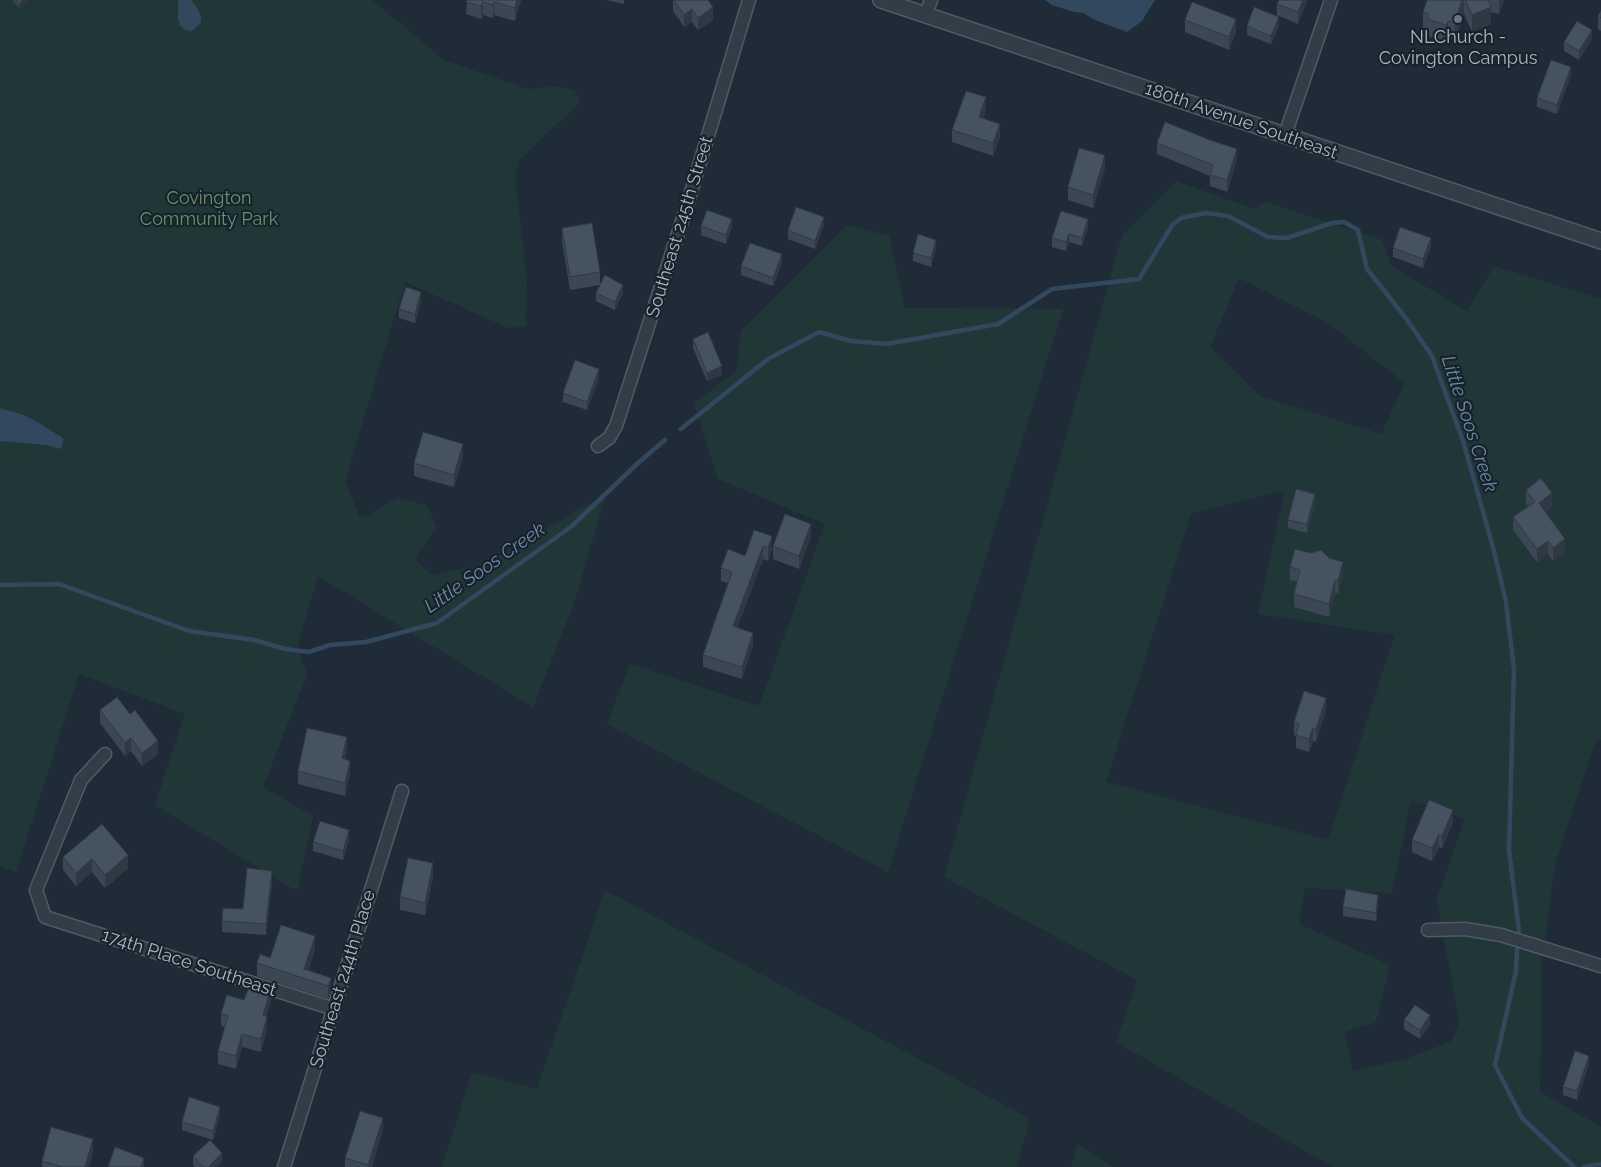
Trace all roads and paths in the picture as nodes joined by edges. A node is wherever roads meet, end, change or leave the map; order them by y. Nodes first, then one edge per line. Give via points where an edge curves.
1 (749, 0) edge
2 (881, 0) edge
3 (1331, 0) edge
4 (929, 7) edge
5 (1285, 135) junction
6 (1601, 241) edge
7 (598, 446) dead end
8 (105, 754) dead end
9 (402, 791) dead end
10 (1428, 930) dead end
11 (1601, 966) edge
12 (334, 1009) junction
13 (284, 1167) edge

1 - 7 street, Southeast 245th Street via 616,426 609,438
2 - 4 street, 180th Avenue Southeast
3 - 5 street
4 - 5 street, 180th Avenue Southeast
5 - 6 street, 180th Avenue Southeast
8 - 12 street, 174th Place Southeast via 81,780 36,890 45,917
9 - 12 street, Southeast 244th Place
10 - 11 street via 1465,928 1501,935
12 - 13 street, Southeast 244th Place

